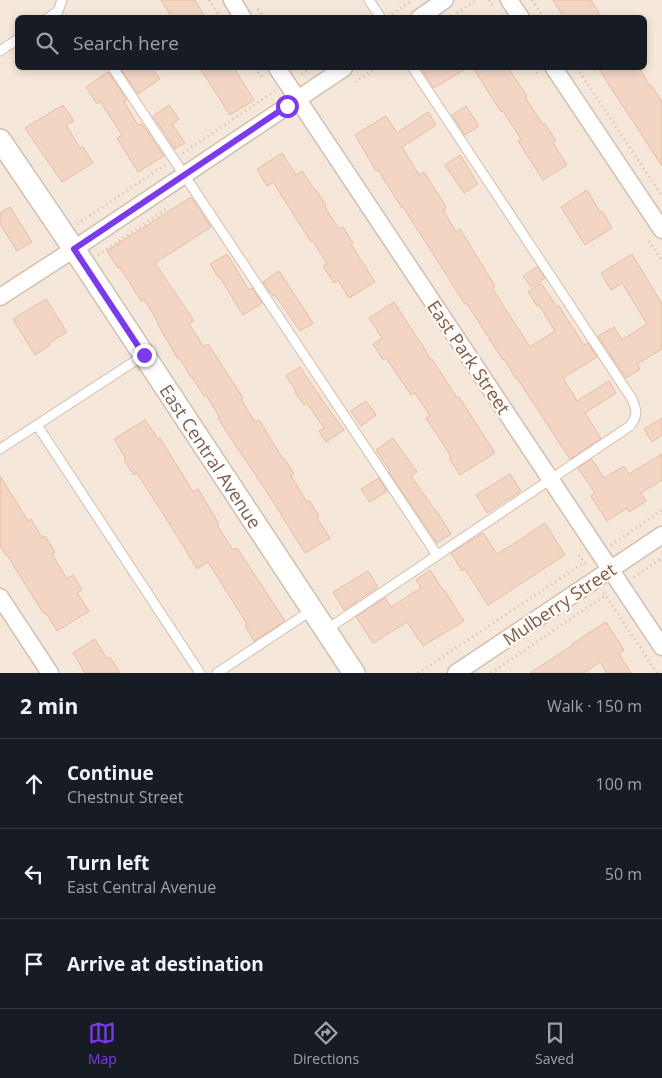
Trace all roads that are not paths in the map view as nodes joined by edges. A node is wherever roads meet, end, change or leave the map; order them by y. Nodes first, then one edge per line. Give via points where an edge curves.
1 (62, 0) edge
2 (232, 0) edge
3 (369, 0) edge
4 (445, 0) edge
5 (509, 0) edge
6 (52, 15) edge
7 (241, 15) edge
8 (378, 15) edge
9 (423, 15) edge
10 (519, 15) edge
11 (15, 41) edge
12 (0, 51) edge
13 (114, 70) edge
14 (278, 70) edge
15 (341, 70) edge
16 (415, 70) edge
17 (555, 70) edge
18 (297, 99) junction
19 (2, 147) edge
20 (184, 175) junction
21 (662, 230) edge
22 (74, 249) junction
23 (0, 297) edge
24 (144, 355) junction
25 (37, 425) junction
26 (0, 449) edge
27 (550, 479) junction
28 (662, 535) edge
29 (436, 556) junction
30 (611, 569) junction
31 (0, 597) edge
32 (312, 610) junction
33 (325, 630) junction
34 (662, 647) edge
35 (50, 673) edge
36 (200, 673) edge
37 (217, 673) edge
38 (354, 673) edge
39 (456, 673) edge

1 - 6 lane via 58,11
2 - 7 street
3 - 8 lane
4 - 9 street
5 - 10 street
11 - 12 lane
13 - 20 lane
14 - 18 street, East Park Street
15 - 18 street
16 - 27 lane via 636,408 636,418 630,426
17 - 21 street
18 - 20 street
18 - 27 street, East Park Street
19 - 22 street, East Central Avenue
20 - 22 street
20 - 29 lane
22 - 23 street
22 - 24 street, East Central Avenue
24 - 25 lane
24 - 32 street, East Central Avenue
25 - 26 lane
25 - 36 lane
27 - 29 lane
27 - 30 street, East Park Street
28 - 30 street, Mulberry Street
29 - 33 lane
30 - 34 street, East Park Street
30 - 39 street, Mulberry Street
31 - 35 street
32 - 33 street, East Central Avenue
32 - 37 lane
33 - 38 street, East Central Avenue

